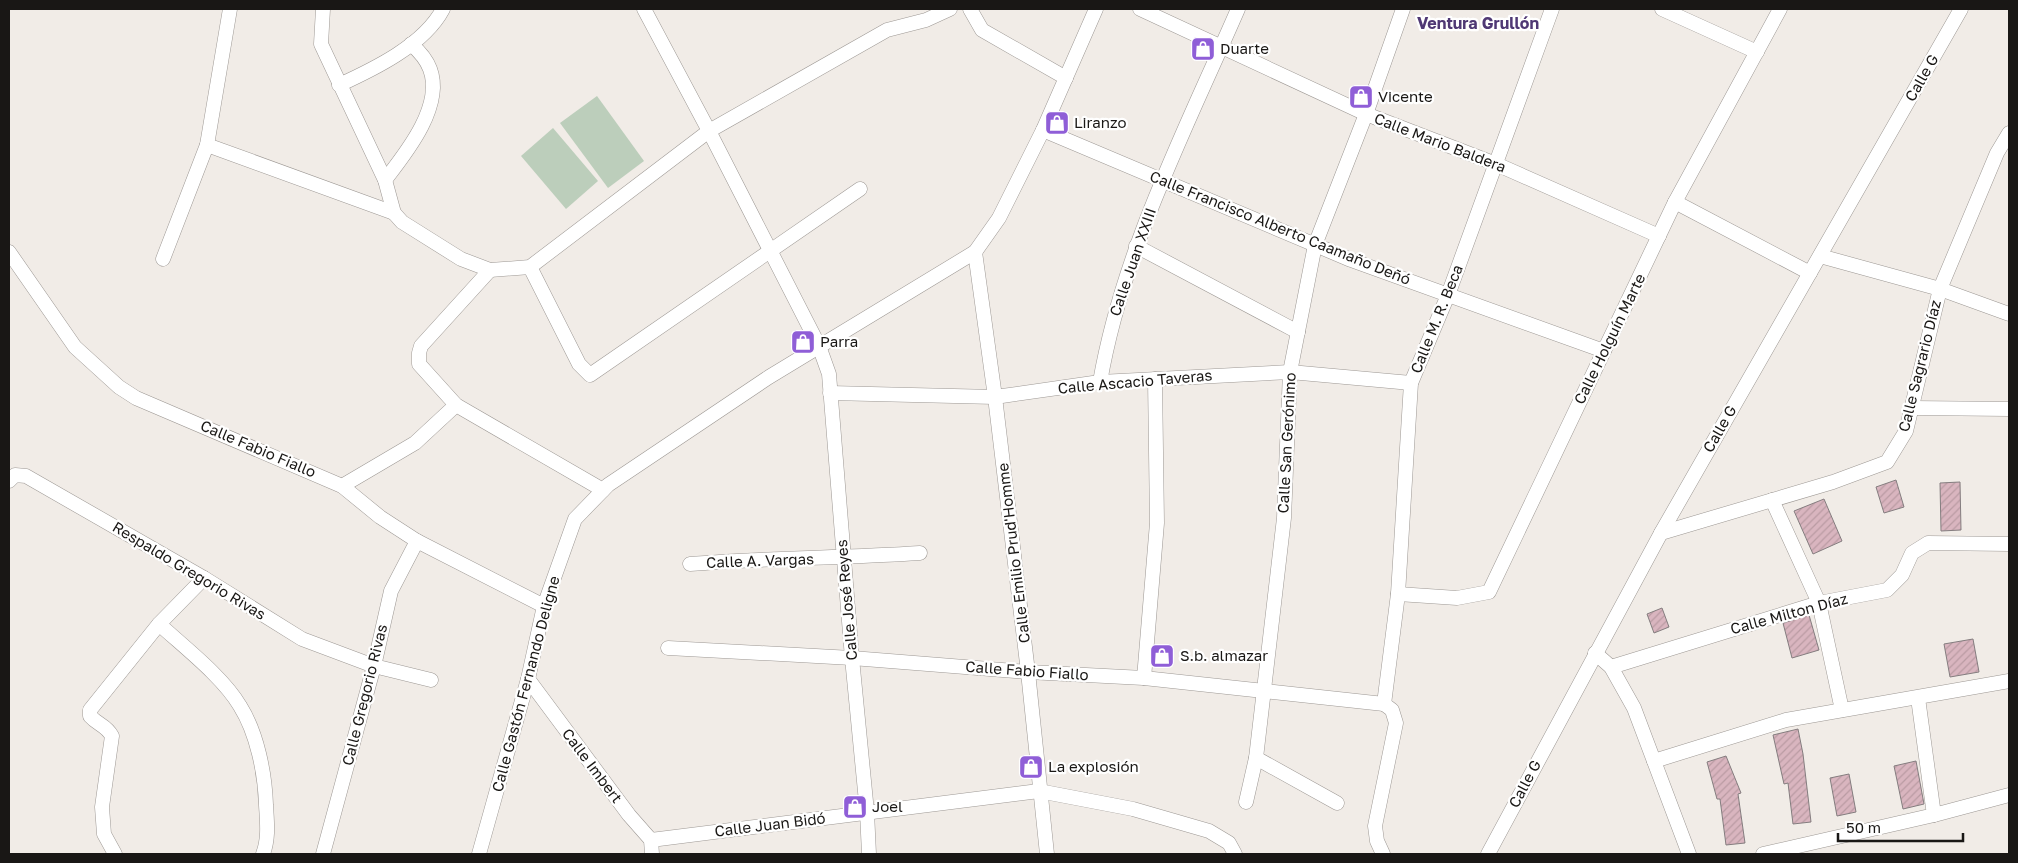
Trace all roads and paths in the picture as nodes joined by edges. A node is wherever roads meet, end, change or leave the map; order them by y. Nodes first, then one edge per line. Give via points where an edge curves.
1 (230, 9) edge
2 (323, 9) edge
3 (442, 9) edge
4 (644, 9) edge
5 (950, 9) edge
6 (970, 9) edge
7 (1096, 9) edge
8 (1140, 9) edge
9 (1238, 9) edge
10 (1403, 9) edge
11 (1552, 9) edge
12 (1662, 9) edge
13 (1780, 9) edge
14 (1961, 9) edge
15 (1684, 13) edge
16 (411, 44) junction
17 (1222, 46) junction
18 (1757, 52) junction
19 (1066, 78) junction
20 (339, 85) junction
21 (1366, 114) junction
22 (1043, 130) junction
23 (710, 131) junction
24 (2009, 133) edge
25 (207, 145) junction
26 (1496, 164) junction
27 (385, 180) junction
28 (1162, 180) junction
29 (860, 189) dead end
30 (1675, 202) junction
31 (394, 212) junction
32 (1659, 236) junction
33 (1315, 245) junction
34 (1136, 246) junction
35 (769, 251) junction
36 (9, 252) edge
37 (975, 252) junction
38 (1820, 256) junction
39 (163, 259) dead end
40 (530, 266) junction
41 (490, 270) junction
42 (1810, 273) junction
43 (1940, 289) junction
44 (1448, 295) junction
45 (2009, 314) edge
46 (1298, 332) junction
47 (819, 346) junction
48 (1604, 352) junction
49 (1290, 372) junction
50 (1155, 379) junction
51 (1100, 382) junction
52 (1411, 383) junction
53 (830, 393) junction
54 (995, 397) junction
55 (456, 405) junction
56 (1912, 408) junction
57 (2009, 409) edge
58 (9, 481) edge
59 (342, 486) junction
60 (603, 490) junction
61 (1772, 500) junction
62 (1661, 533) junction
63 (417, 541) junction
64 (2009, 544) edge
65 (920, 553) dead end
66 (843, 558) junction
67 (690, 564) dead end
68 (204, 578) junction
69 (1398, 594) junction
70 (1819, 603) junction
71 (544, 606) junction
72 (159, 624) junction
73 (668, 648) dead end
74 (1595, 653) junction
75 (852, 658) junction
76 (374, 666) junction
77 (1610, 667) junction
78 (1028, 672) junction
79 (1144, 678) junction
80 (528, 679) junction
81 (431, 680) dead end
82 (2009, 682) edge
83 (1264, 690) junction
84 (1918, 698) junction
85 (1384, 704) junction
86 (1842, 710) junction
87 (1256, 758) junction
88 (1654, 761) junction
89 (1039, 791) junction
90 (2009, 795) edge
91 (1246, 802) dead end
92 (1337, 803) dead end
93 (867, 812) junction
94 (1934, 815) junction
95 (652, 847) edge
96 (115, 854) edge
97 (263, 854) edge
98 (323, 854) edge
99 (478, 854) edge
100 (869, 854) edge
101 (1047, 854) edge
102 (1235, 854) edge
103 (1383, 854) edge
104 (1488, 854) edge
105 (1689, 854) edge
106 (1763, 854) edge

1 - 25 street
2 - 20 street via 321,44
3 - 16 street via 438,18
4 - 23 street, Calle José Reyes
5 - 23 street via 926,20 888,30
6 - 19 street via 982,30
7 - 19 street, Calle Gastón Fernando Deligne
8 - 17 street, Calle Mario Baldera
9 - 17 street, Calle Juan XXIII
10 - 21 street, Calle San Gerónimo
11 - 26 street, Calle M. R. Beca
12 - 15 street
13 - 18 street, Calle Holguín Marte
14 - 38 street, Calle G
15 - 18 street
16 - 20 street via 374,69
16 - 27 street via 423,55 430,70 433,95 421,127
17 - 21 street, Calle Mario Baldera
17 - 28 street, Calle Juan XXIII
18 - 30 street, Calle Holguín Marte
19 - 22 street, Calle Gastón Fernando Deligne
20 - 27 street
21 - 26 street, Calle Mario Baldera
21 - 33 street, Calle San Gerónimo
22 - 28 street, Calle Francisco Alberto Caamaño Deñó
22 - 37 street, Calle Gastón Fernando Deligne via 999,218
23 - 35 street, Calle José Reyes
23 - 40 street
24 - 43 street, Calle Sagrario Díaz via 1997,153
25 - 31 street
25 - 39 street
26 - 32 street, Calle Mario Baldera
26 - 44 street, Calle M. R. Beca
27 - 31 street
28 - 33 street, Calle Francisco Alberto Caamaño Deñó
28 - 34 street, Calle Juan XXIII
29 - 35 street
30 - 32 street, Calle Holguín Marte
30 - 42 street
31 - 41 street via 402,222 460,259
32 - 48 street, Calle Holguín Marte
33 - 44 street, Calle Francisco Alberto Caamaño Deñó
33 - 46 street, Calle San Gerónimo
34 - 46 street
34 - 51 street, Calle Juan XXIII via 1108,338
35 - 40 street via 590,375 579,364
35 - 47 street, Calle José Reyes
36 - 59 street, Calle Fabio Fiallo via 75,347 120,387 136,398
37 - 47 street, Calle Gastón Fernando Deligne
37 - 54 street, Calle Emilio Prud'Homme
38 - 42 street, Calle G
38 - 43 street
40 - 41 street
41 - 55 street via 421,346 419,353 420,364
42 - 62 street, Calle G
43 - 45 street
43 - 56 street, Calle Sagrario Díaz
44 - 48 street, Calle Francisco Alberto Caamaño Deñó
44 - 52 street, Calle M. R. Beca
46 - 49 street, Calle San Gerónimo
47 - 53 street, Calle José Reyes via 829,374
47 - 60 street, Calle Gastón Fernando Deligne
48 - 69 street, Calle Holguín Marte via 1489,592 1457,598
49 - 50 street, Calle Ascacio Taveras
49 - 52 street, Calle Ascacio Taveras
49 - 83 street, Calle San Gerónimo via 1284,518
50 - 51 street, Calle Ascacio Taveras
50 - 79 street via 1157,523
51 - 54 street, Calle Ascacio Taveras
52 - 69 street, Calle M. R. Beca
53 - 54 street, Calle Ascacio Taveras
53 - 66 street, Calle José Reyes
54 - 78 street, Calle Emilio Prud'Homme
55 - 59 street via 414,443
55 - 60 street
56 - 57 street
56 - 61 street, Calle Sagrario Díaz via 1906,432 1887,462
58 - 68 street, Respaldo Gregorio Rivas via 15,475 26,476
59 - 63 street, Calle Fabio Fiallo via 380,517
60 - 71 street, Calle Gastón Fernando Deligne via 575,519
61 - 62 street, Calle Sagrario Díaz
61 - 70 street
62 - 74 street, Calle G
63 - 71 street, Calle Fabio Fiallo
63 - 76 street, Calle Gregorio Rivas via 391,590
64 - 70 street, Calle Milton Díaz via 1928,543 1912,553 1902,574 1887,590
65 - 66 street, Calle A. Vargas
66 - 67 street, Calle A. Vargas
66 - 75 street, Calle José Reyes
68 - 72 street
68 - 76 street, Respaldo Gregorio Rivas via 302,639
69 - 85 street, Calle M. R. Beca
70 - 77 street, Calle Milton Díaz
70 - 86 street
71 - 80 street, Calle Gastón Fernando Deligne
72 - 96 street via 90,710 90,716 108,728 112,736 102,806 104,834
72 - 97 street via 219,680 240,705 254,736 266,787 267,843
73 - 75 street, Calle Fabio Fiallo
74 - 77 street
74 - 104 street, Calle G
75 - 78 street, Calle Fabio Fiallo
75 - 93 street, Calle José Reyes
76 - 81 street, Respaldo Gregorio Rivas
76 - 98 street, Calle Gregorio Rivas
77 - 88 street via 1634,708
78 - 79 street, Calle Fabio Fiallo
78 - 89 street, Calle Emilio Prud'Homme
79 - 83 street, Calle Fabio Fiallo
80 - 95 street, Calle Imbert
80 - 99 street, Calle Gastón Fernando Deligne
82 - 84 street
83 - 85 street, Calle Fabio Fiallo
83 - 87 street, Calle San Gerónimo
84 - 86 street
84 - 94 street
85 - 103 street via 1392,710 1396,723 1375,826
86 - 88 street via 1786,720
87 - 91 street, Calle San Gerónimo
87 - 92 street
88 - 105 street
89 - 93 street, Calle Juan Bidó
89 - 101 street, Calle Emilio Prud'Homme
89 - 102 street, Calle Juan Bidó via 1133,809 1209,831 1229,842
90 - 94 street
93 - 95 street, Calle Juan Bidó
93 - 100 street, Calle José Reyes
94 - 106 street

